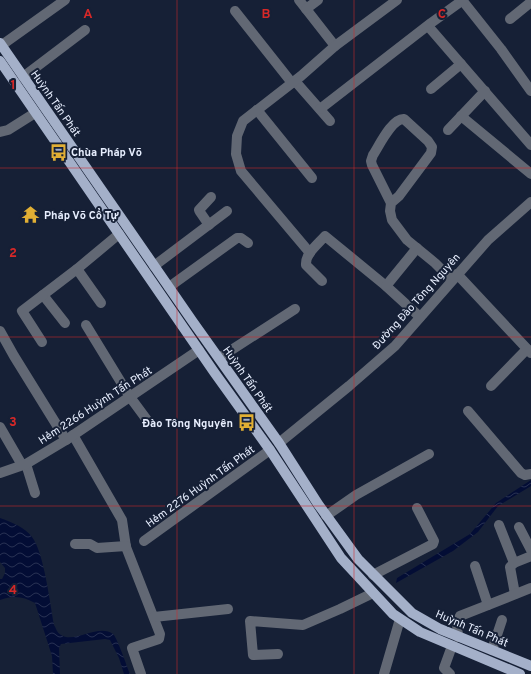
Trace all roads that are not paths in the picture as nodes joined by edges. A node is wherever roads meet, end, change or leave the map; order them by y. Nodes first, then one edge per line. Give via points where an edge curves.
1 (65, 0) edge
2 (299, 0) edge
3 (318, 0) edge
4 (397, 0) edge
5 (463, 0) edge
6 (531, 1) edge
7 (306, 9) junction
8 (235, 11) dead end
9 (510, 19) dead end
10 (428, 26) junction
11 (85, 30) dead end
12 (1, 44) edge
13 (335, 46) junction
14 (0, 61) edge
15 (461, 64) junction
16 (23, 77) junction
17 (294, 82) junction
18 (431, 89) dead end
19 (485, 91) junction
20 (531, 91) edge
21 (320, 109) junction
22 (257, 110) junction
23 (35, 112) junction
24 (461, 116) junction
25 (330, 121) dead end
26 (448, 130) dead end
27 (0, 132) edge
28 (531, 145) edge
29 (83, 163) junction
30 (74, 168) junction
31 (531, 174) edge
32 (312, 178) dead end
33 (211, 197) dead end
34 (531, 202) edge
35 (392, 203) junction
36 (227, 211) dead end
37 (209, 224) junction
38 (119, 234) junction
39 (248, 243) dead end
40 (417, 248) junction
41 (310, 253) junction
42 (154, 266) junction
43 (77, 269) junction
44 (455, 277) junction
45 (322, 281) dead end
46 (386, 286) junction
47 (169, 287) junction
48 (43, 295) junction
49 (102, 303) dead end
50 (296, 309) dead end
51 (420, 317) junction
52 (65, 323) dead end
53 (86, 325) dead end
54 (0, 331) edge
55 (42, 342) dead end
56 (199, 350) junction
57 (529, 351) edge
58 (219, 358) junction
59 (492, 386) dead end
60 (130, 397) junction
61 (468, 411) dead end
62 (147, 420) dead end
63 (0, 427) edge
64 (69, 438) junction
65 (279, 443) junction
66 (270, 450) junction
67 (429, 454) dead end
68 (24, 464) junction
69 (0, 473) edge
70 (531, 474) edge
71 (34, 493) dead end
72 (417, 508) dead end
73 (326, 516) junction
74 (498, 525) dead end
75 (519, 527) dead end
76 (144, 541) dead end
77 (75, 544) dead end
78 (126, 546) junction
79 (531, 550) edge
80 (531, 556) edge
81 (514, 563) junction
82 (475, 566) dead end
83 (373, 575) junction
84 (531, 588) edge
85 (373, 593) junction
86 (515, 594) junction
87 (488, 605) junction
88 (228, 609) dead end
89 (154, 617) junction
90 (400, 619) junction
91 (502, 620) dead end
92 (458, 637) junction
93 (452, 646) junction
94 (492, 650) junction
95 (278, 654) dead end
96 (531, 666) edge
97 (141, 674) edge
98 (384, 674) edge
99 (450, 674) edge
100 (520, 674) edge

1 - 12 street
2 - 7 street
3 - 7 street
4 - 13 street
5 - 10 street
5 - 20 street
6 - 9 street
7 - 13 street
8 - 17 street
10 - 15 street
10 - 21 street
11 - 16 street
12 - 16 main road, Huỳnh Tấn Phát
13 - 17 street
14 - 23 main road, Huỳnh Tấn Phát
15 - 18 street
15 - 19 street
16 - 29 main road, Huỳnh Tấn Phát
17 - 21 street
17 - 22 street
19 - 24 street
19 - 28 street
21 - 25 street
22 - 32 street
22 - 41 street via 243,122 237,136 236,154 241,171
23 - 27 street via 8,130
23 - 30 main road, Huỳnh Tấn Phát
24 - 26 street
24 - 31 street
29 - 30 main road
29 - 42 main road, Huỳnh Tấn Phát
30 - 38 main road, Huỳnh Tấn Phát
33 - 37 street via 199,210
34 - 44 street, Đường Đào Tông Nguyên via 488,240
35 - 35 street via 431,153 432,147 404,119 393,123 371,161
35 - 40 street via 392,220 407,240
36 - 37 street
37 - 42 street
38 - 43 street
38 - 56 main road, Huỳnh Tấn Phát
39 - 47 street via 237,238
40 - 44 street
40 - 46 street
41 - 45 street via 306,265
41 - 46 street via 324,236
42 - 47 main road, Huỳnh Tấn Phát
43 - 48 street
43 - 49 street
44 - 51 street, Đường Đào Tông Nguyên
44 - 57 street
46 - 51 street
47 - 58 main road, Huỳnh Tấn Phát
48 - 52 street
48 - 55 street via 22,311
50 - 58 street
51 - 65 street, Đường Đào Tông Nguyên via 395,346 370,369
53 - 60 street
54 - 64 street
56 - 60 street, Hẻm 2266 Huỳnh Tấn Phát
56 - 66 main road, Huỳnh Tấn Phát
57 - 59 street
58 - 65 main road, Huỳnh Tấn Phát
60 - 62 street
60 - 64 street, Hẻm 2266 Huỳnh Tấn Phát
61 - 70 street via 521,473
63 - 68 street
64 - 68 street, Hẻm 2266 Huỳnh Tấn Phát
64 - 78 street via 122,520
65 - 66 main road
65 - 73 main road, Huỳnh Tấn Phát
66 - 76 street, Hẻm 2276 Huỳnh Tấn Phát
66 - 85 main road, Huỳnh Tấn Phát via 341,558
67 - 73 street via 356,495
68 - 69 street, Hẻm 2266 Huỳnh Tấn Phát
68 - 71 street
72 - 83 street via 434,544
73 - 83 main road, Huỳnh Tấn Phát
74 - 81 street
75 - 79 street
77 - 78 street via 90,544 97,548
78 - 89 street
80 - 81 street
81 - 86 street via 510,569
82 - 87 street
83 - 92 main road, Huỳnh Tấn Phát via 412,613
84 - 86 street
85 - 90 main road, Huỳnh Tấn Phát
85 - 95 street via 303,625 250,621 253,655
86 - 87 street
87 - 92 street via 460,616 457,623
88 - 89 street
89 - 97 street via 160,634 159,639 132,648
90 - 93 main road, Huỳnh Tấn Phát via 420,632
90 - 98 street
91 - 94 street
92 - 94 main road, Huỳnh Tấn Phát
93 - 99 street via 444,668
93 - 100 main road, Huỳnh Tấn Phát
94 - 96 main road, Huỳnh Tấn Phát

